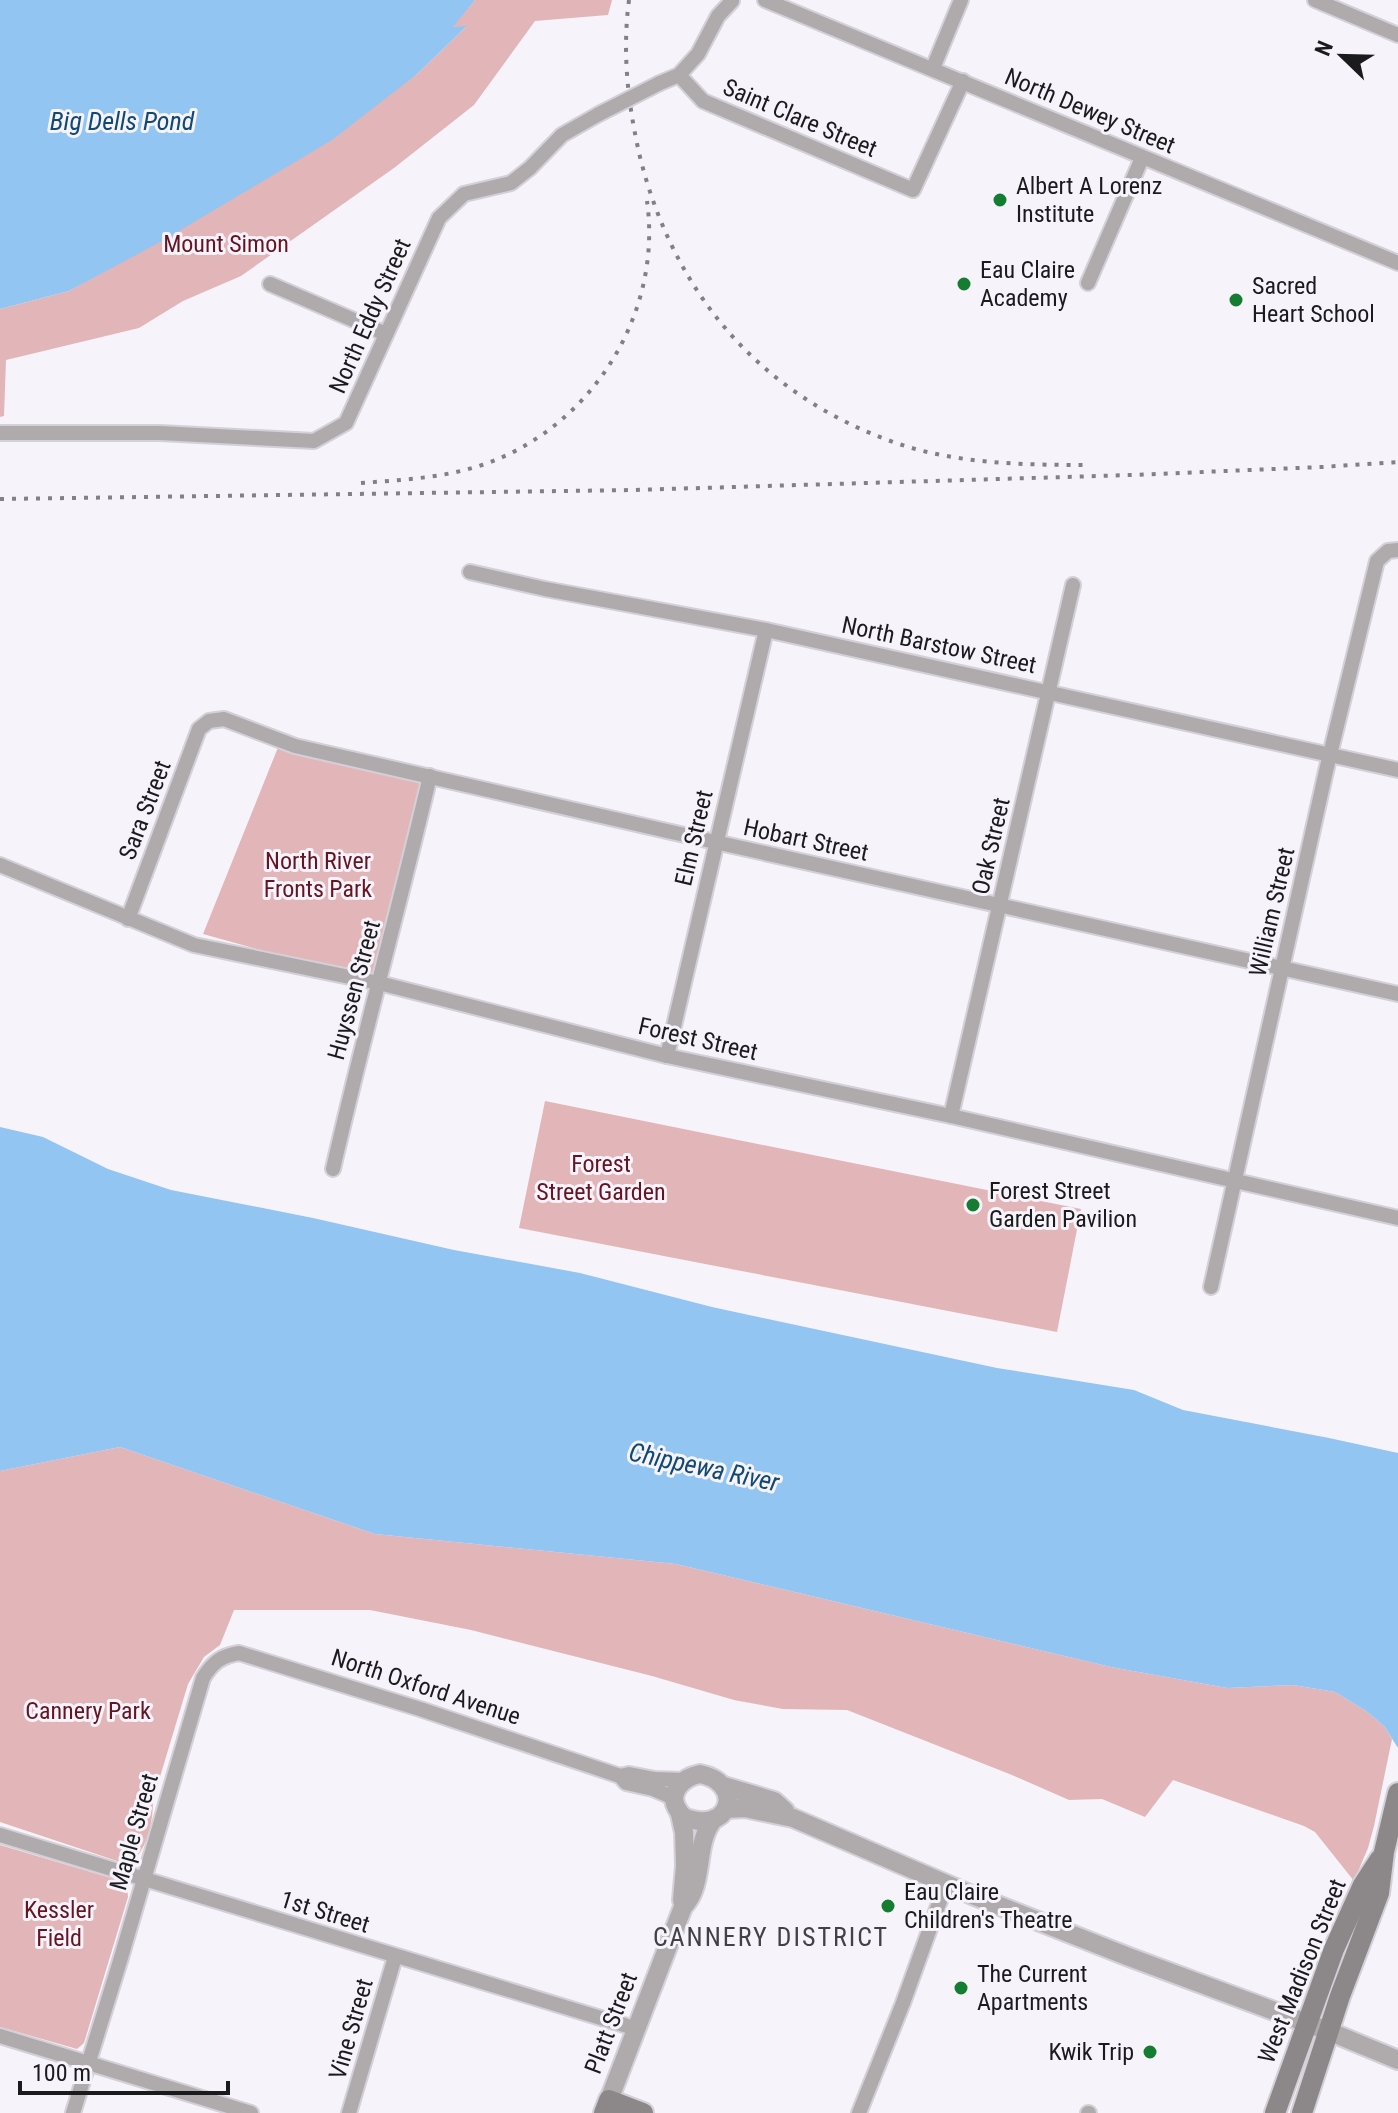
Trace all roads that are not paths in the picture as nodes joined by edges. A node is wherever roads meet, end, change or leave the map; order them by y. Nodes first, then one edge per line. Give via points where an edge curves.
1 (733, 0) edge
2 (765, 0) edge
3 (961, 0) edge
4 (1315, 0) edge
5 (1398, 35) edge
6 (933, 68) junction
7 (679, 75) junction
8 (963, 81) junction
9 (1142, 158) junction
10 (1398, 263) edge
11 (1088, 283) dead end
12 (270, 284) dead end
13 (386, 334) junction
14 (0, 433) edge
15 (1393, 550) edge
16 (470, 572) dead end
17 (1073, 585) dead end
18 (766, 630) junction
19 (1049, 692) junction
20 (209, 721) joint
21 (1330, 754) junction
22 (1398, 770) edge
23 (430, 776) junction
24 (715, 842) junction
25 (0, 865) edge
26 (1000, 905) junction
27 (128, 919) junction
28 (1282, 968) junction
29 (379, 983) junction
30 (1398, 994) edge
31 (667, 1056) junction
32 (951, 1116) junction
33 (333, 1169) dead end
34 (1235, 1181) junction
35 (1398, 1218) edge
36 (1211, 1287) dead end
37 (217, 1659) joint
38 (620, 1776) junction
39 (683, 1780) junction
40 (724, 1786) junction
41 (1398, 1793) edge
42 (677, 1806) junction
43 (720, 1814) junction
44 (793, 1818) junction
45 (0, 1835) edge
46 (1384, 1852) junction
47 (143, 1878) junction
48 (946, 1884) junction
49 (683, 1907) junction
50 (395, 1957) junction
51 (1307, 2024) junction
52 (637, 2029) junction
53 (1328, 2031) junction
54 (0, 2036) edge
55 (1398, 2060) edge
56 (88, 2063) junction
57 (607, 2106) edge
58 (73, 2113) edge
59 (251, 2113) edge
60 (349, 2113) edge
61 (643, 2113) edge
62 (859, 2113) edge
63 (1275, 2113) edge
64 (1302, 2113) edge

1 - 7 street
2 - 6 street, North Dewey Street
3 - 6 street
4 - 5 street
6 - 8 street, North Dewey Street
7 - 8 street, Saint Clare Street via 703,101 913,190
7 - 13 street, North Eddy Street, bridge via 562,135 511,183 464,194 439,218
8 - 9 street, North Dewey Street
9 - 10 street, North Dewey Street
9 - 11 street
12 - 13 street
13 - 14 street, North Eddy Street via 346,423 314,441 160,433
15 - 21 street, William Street via 1377,561
16 - 18 street, North Barstow Street
17 - 19 street, Oak Street
18 - 19 street, North Barstow Street
18 - 24 street, Elm Street
19 - 21 street, North Barstow Street
19 - 26 street, Oak Street
20 - 23 street, Hobart Street via 224,719 295,746
20 - 27 street, Sara Street via 199,729
21 - 22 street, North Barstow Street
21 - 28 street, William Street
23 - 24 street, Hobart Street
23 - 29 street, Huyssen Street
24 - 26 street, Hobart Street
24 - 31 street, Elm Street
25 - 27 street, Forest Street
26 - 28 street, Hobart Street
26 - 32 street, Oak Street
27 - 29 street, Forest Street via 194,945
28 - 30 street, Hobart Street
28 - 34 street, William Street
29 - 31 street, Forest Street
29 - 33 street, Huyssen Street
31 - 32 street, Forest Street
32 - 34 street, Forest Street
34 - 35 street, Forest Street
34 - 36 street, William Street
37 - 38 street, North Oxford Avenue via 239,1653
37 - 47 street, Maple Street via 203,1678
38 - 39 street, North Oxford Avenue
38 - 42 street, North Oxford Avenue
39 - 40 street via 700,1774
39 - 42 street
40 - 43 street via 728,1802
40 - 44 street via 774,1801
41 - 46 main road, West Madison Street
42 - 43 street via 696,1821
42 - 49 street, Platt Street via 685,1866
43 - 44 street via 745,1808
43 - 49 street, Platt Street via 708,1827 692,1898
44 - 48 street
45 - 47 street, 1st Street
46 - 51 main road, West Madison Street via 1346,1919
46 - 53 main road, West Madison Street via 1379,1893
47 - 50 street, 1st Street
47 - 56 street, Maple Street
48 - 51 street
48 - 62 street
49 - 52 street, Platt Street
50 - 52 street, 1st Street
50 - 60 street, Vine Street
51 - 53 street
51 - 63 main road, West Madison Street
52 - 57 street, Platt Street
53 - 55 street
53 - 64 main road, West Madison Street
54 - 56 street
56 - 58 street, Maple Street
56 - 59 street
57 - 61 main road

